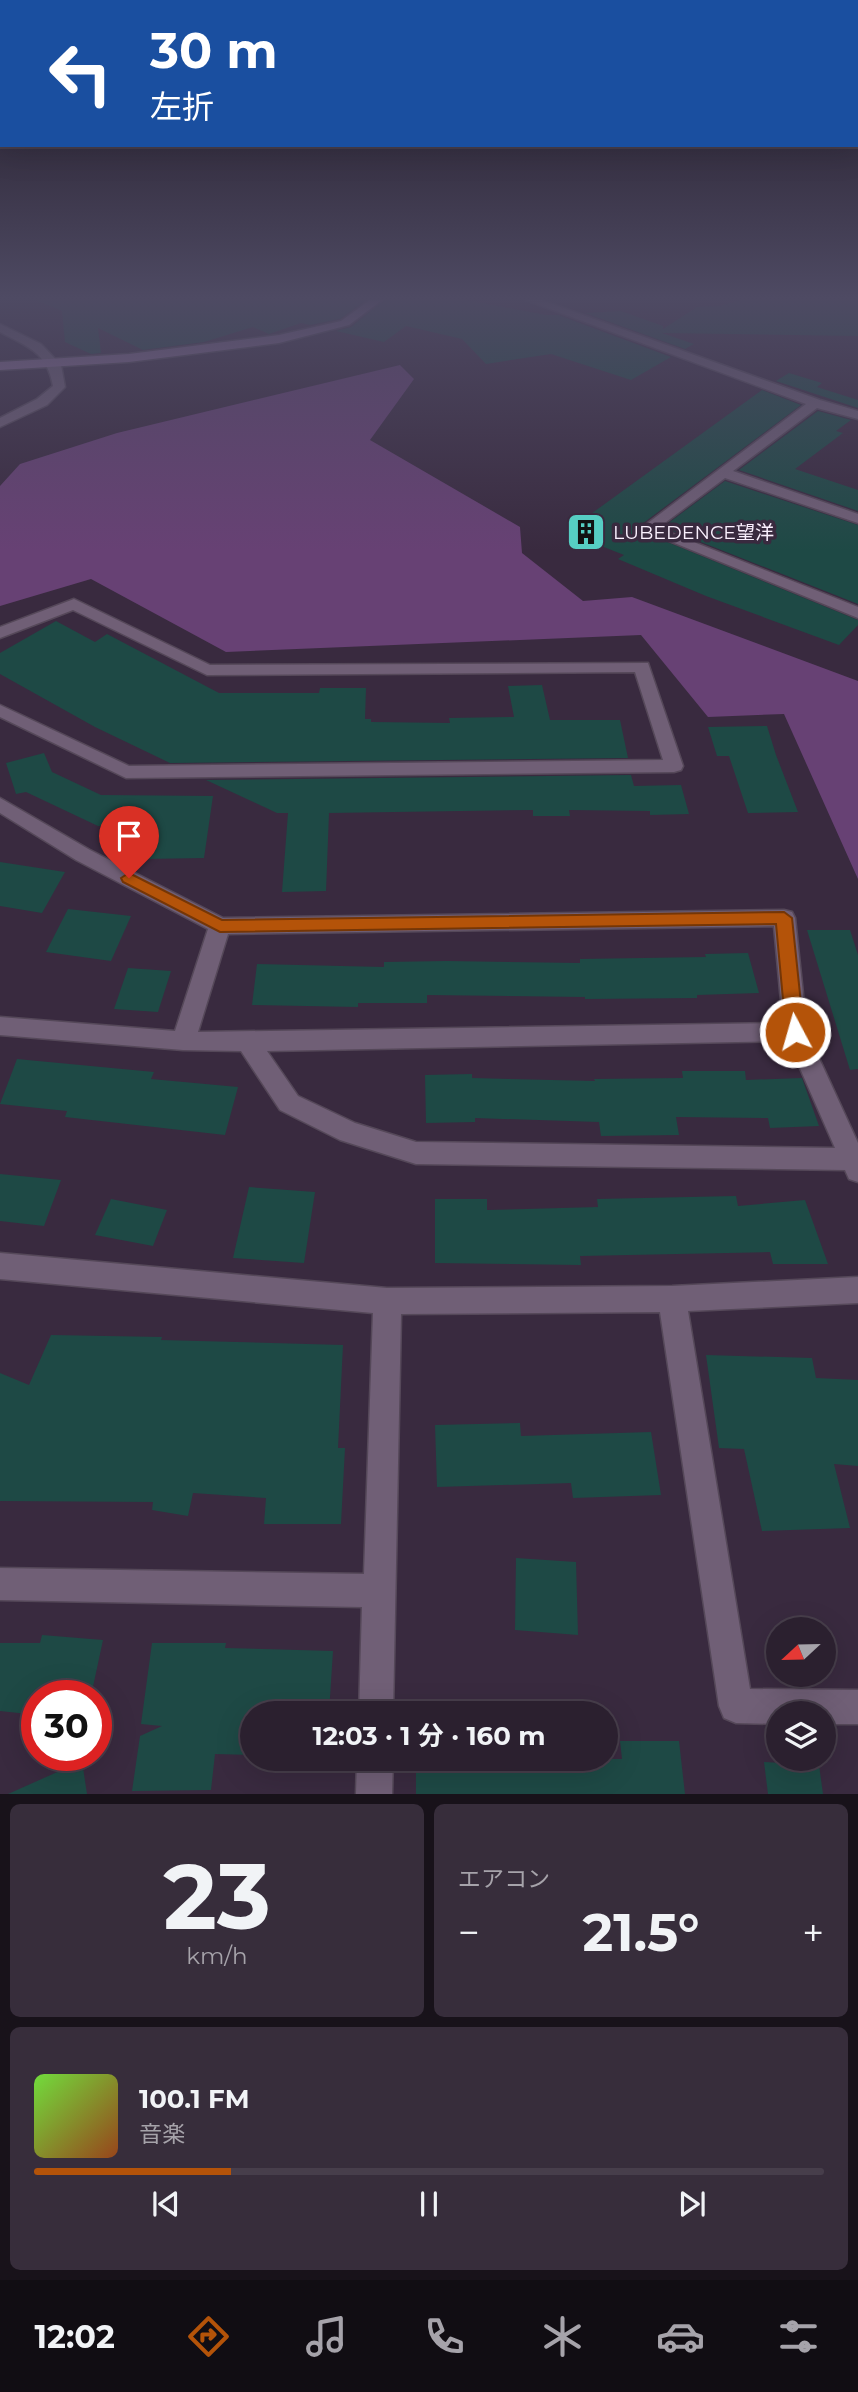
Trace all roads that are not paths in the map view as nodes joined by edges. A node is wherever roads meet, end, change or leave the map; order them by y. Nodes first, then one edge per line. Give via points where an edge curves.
1 (58, 384) edge
2 (762, 384) edge
3 (815, 403) junction
4 (858, 415) edge
5 (0, 423) edge
6 (722, 472) junction
7 (858, 519) edge
8 (858, 613) edge
9 (0, 633) edge
10 (0, 710) edge
11 (0, 804) edge
12 (220, 926) junction
13 (0, 1026) edge
14 (795, 1032) junction
15 (183, 1041) junction
16 (248, 1042) junction
17 (854, 1166) edge
18 (0, 1266) edge
19 (858, 1290) edge
20 (672, 1299) junction
21 (387, 1301) junction
22 (0, 1584) edge
23 (379, 1591) junction
24 (376, 1701) edge
25 (858, 1707) edge
26 (374, 1771) edge
27 (374, 1794) edge

1 - 5 street via 42,402
2 - 3 street
3 - 4 street
3 - 6 street
6 - 7 street
6 - 8 street via 647,528
9 - 10 street via 74,604 207,670 642,667 674,766 126,772
11 - 12 street via 83,855
12 - 14 street via 784,918
12 - 15 street
13 - 15 street
14 - 16 street
14 - 17 street
15 - 16 street
16 - 17 street via 289,1103 349,1132 416,1153
18 - 21 street
19 - 20 street
20 - 21 street
20 - 25 street via 736,1706
21 - 23 street
22 - 23 street
23 - 24 street
26 - 27 street

